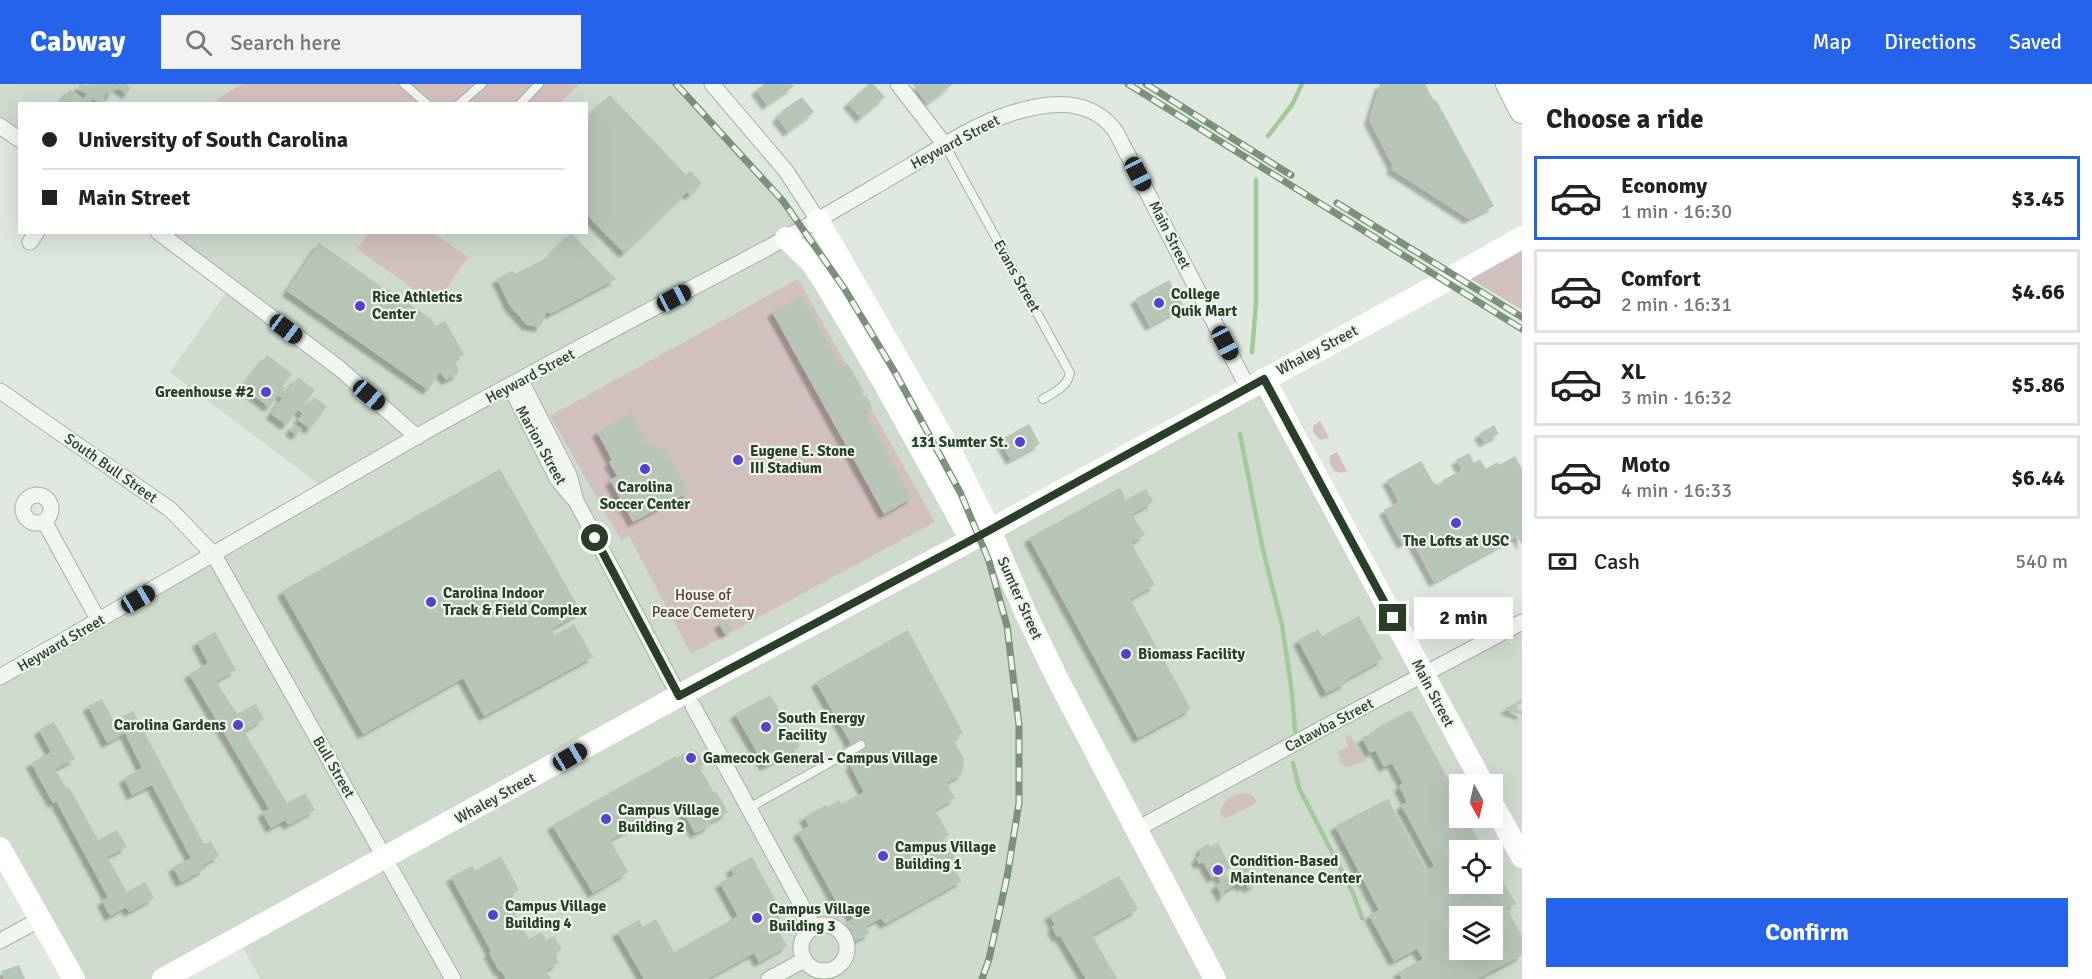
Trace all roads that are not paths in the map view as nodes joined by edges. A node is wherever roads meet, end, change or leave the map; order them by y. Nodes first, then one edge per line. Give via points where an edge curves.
1 (404, 84) edge
2 (421, 84) edge
3 (482, 84) edge
4 (539, 84) edge
5 (712, 84) edge
6 (898, 84) edge
7 (1508, 84) edge
8 (412, 91) junction
9 (426, 102) edge
10 (461, 102) edge
11 (522, 102) edge
12 (1071, 105) joint
13 (1522, 111) edge
14 (0, 126) edge
15 (18, 139) edge
16 (945, 145) junction
17 (818, 220) junction
18 (161, 234) edge
19 (1522, 237) edge
20 (786, 238) junction
21 (515, 383) junction
22 (1256, 383) junction
23 (0, 391) edge
24 (1043, 399) dead end
25 (417, 437) junction
26 (44, 521) dead end
27 (980, 535) junction
28 (213, 555) junction
29 (99, 621) junction
30 (1522, 622) edge
31 (1423, 674) junction
32 (0, 678) edge
33 (686, 701) junction
34 (861, 745) dead end
35 (1478, 774) edge
36 (749, 808) junction
37 (1503, 822) edge
38 (1137, 829) junction
39 (0, 848) edge
40 (1522, 857) edge
41 (386, 858) junction
42 (39, 920) junction
43 (814, 928) junction
44 (0, 941) edge
45 (804, 960) junction
46 (74, 979) edge
47 (163, 979) edge
48 (453, 979) edge
49 (769, 979) edge
50 (1215, 979) edge

1 - 8 lane
2 - 8 lane
3 - 10 lane
4 - 11 lane
5 - 17 street via 786,171
6 - 16 street
7 - 13 main road
8 - 9 lane
12 - 16 street, Heyward Street via 1012,113
12 - 22 street, Main Street via 1097,112 1116,132
14 - 15 street
16 - 17 street, Heyward Street
16 - 24 lane, Evans Street via 1070,373 1058,390
17 - 20 street, Heyward Street
17 - 27 street, Sumter Street via 950,450
18 - 25 street via 339,368
19 - 22 street, Whaley Street
20 - 21 street, Heyward Street
20 - 27 street, Sumter Street via 811,262 825,283
21 - 25 street, Heyward Street
21 - 33 street, Marion Street via 569,475 576,501
22 - 27 street, Whaley Street
22 - 31 street, Main Street
23 - 28 street, South Bull Street via 171,510
25 - 28 street, Heyward Street
26 - 29 street
27 - 33 street, Whaley Street
27 - 38 street, Sumter Street via 1026,614
28 - 29 street, Heyward Street
28 - 41 street, Bull Street
29 - 32 street, Heyward Street
30 - 31 street, Catawba Street
31 - 35 street, Main Street
31 - 38 street, Catawba Street
33 - 36 street, Marion Street
33 - 41 street, Whaley Street
34 - 36 lane
36 - 43 street, Marion Street
37 - 40 street
38 - 50 street, Sumter Street
39 - 42 street
41 - 47 street, Whaley Street
41 - 48 street, Bull Street
42 - 44 street
42 - 46 street
43 - 45 street via 802,942
43 - 45 street via 836,928 846,940 846,955 837,967 823,971 815,970
45 - 49 street

